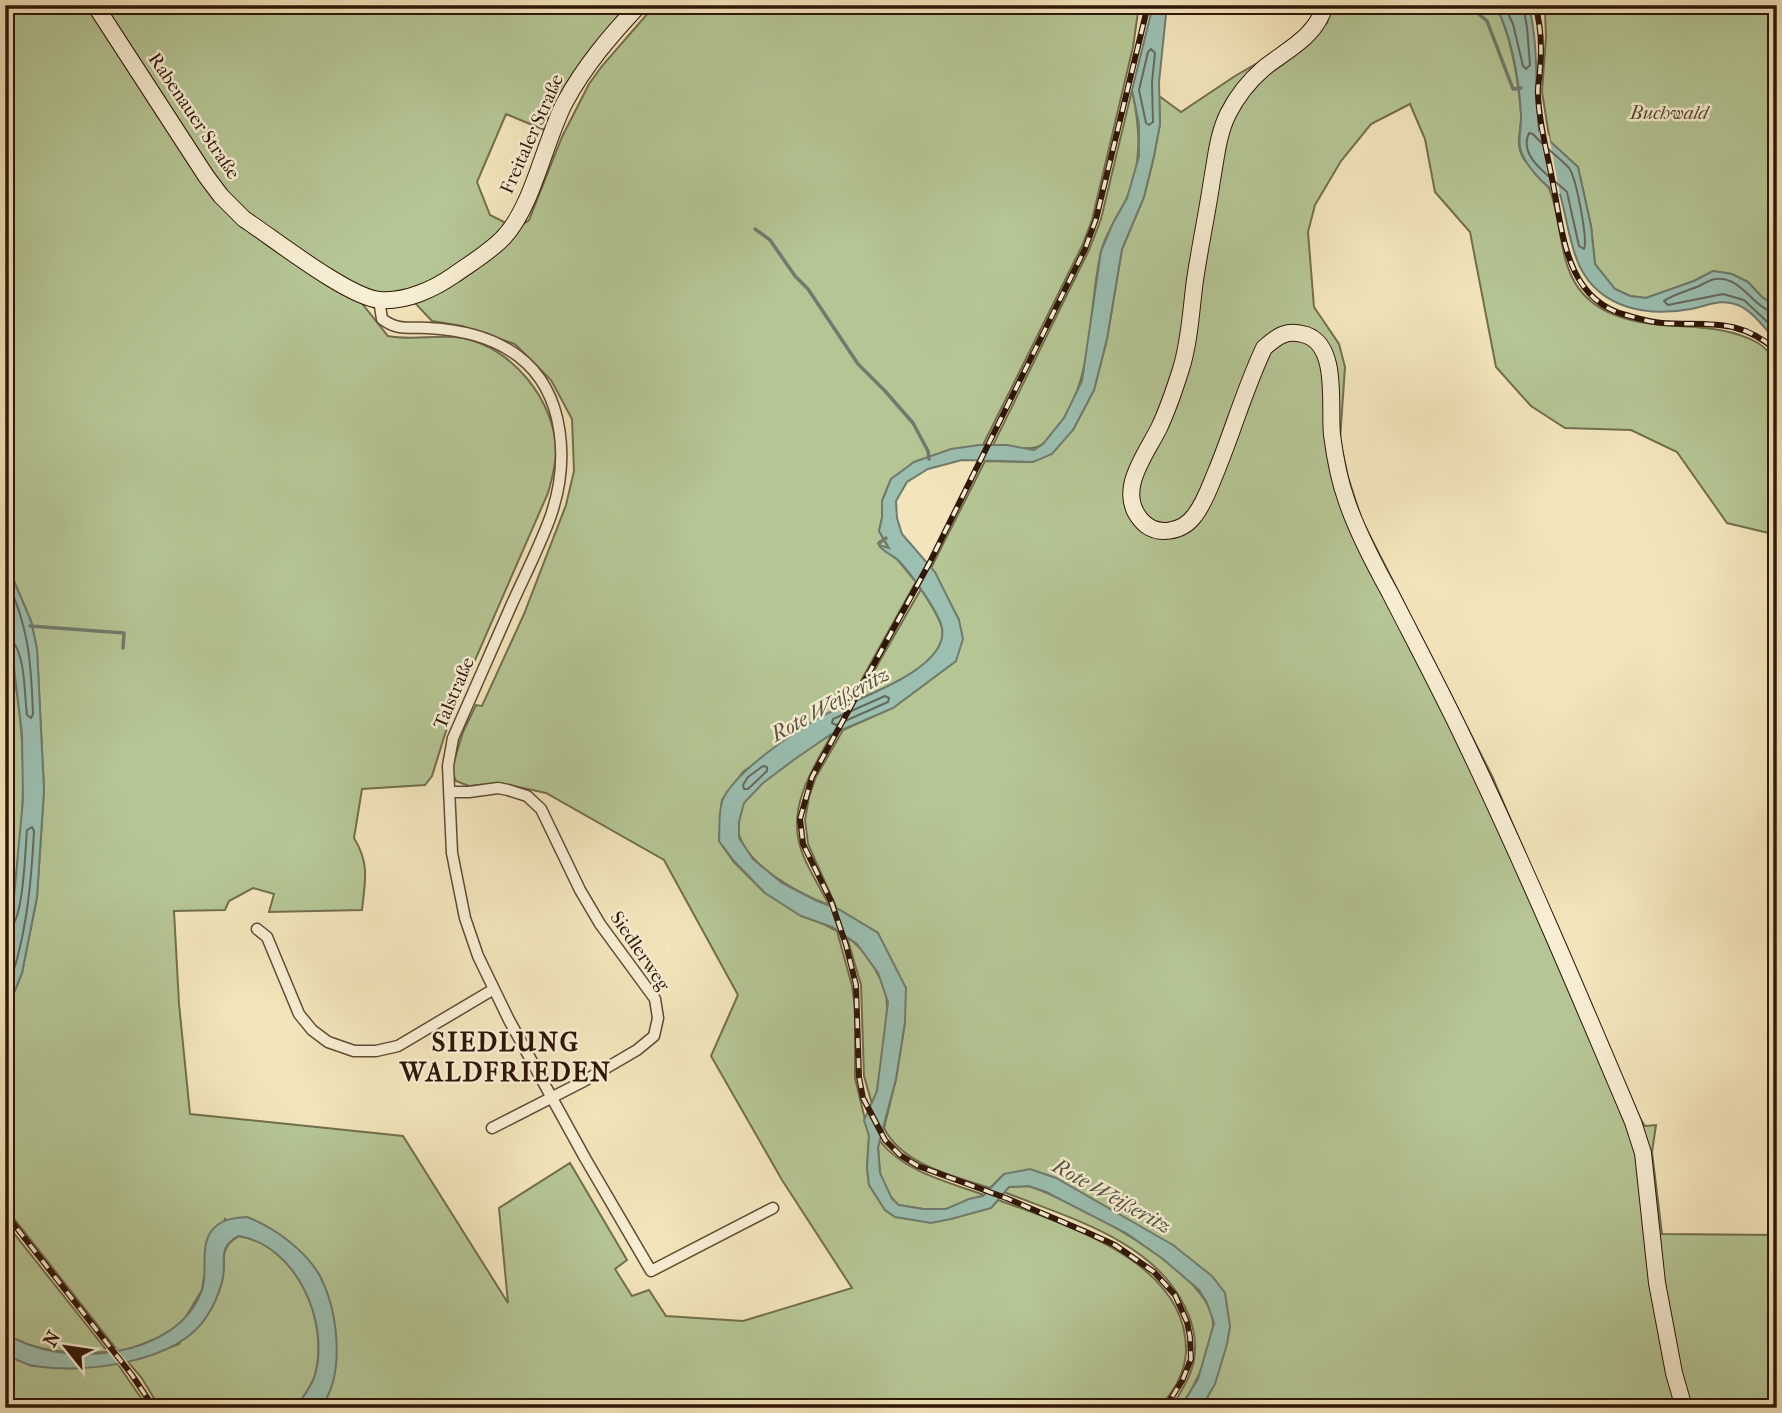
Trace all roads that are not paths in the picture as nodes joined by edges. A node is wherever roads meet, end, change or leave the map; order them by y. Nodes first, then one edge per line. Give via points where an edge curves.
1 (94, 5) edge
2 (639, 5) edge
3 (1325, 5) edge
4 (492, 248) joint
5 (379, 300) junction
6 (449, 792) junction
7 (257, 929) dead end
8 (494, 989) junction
9 (553, 1098) junction
10 (492, 1128) dead end
11 (773, 1208) dead end
12 (1684, 1408) edge

1 - 5 street, Rabenauer Straße via 231,207 354,292
2 - 4 street, Freitaler Straße via 577,80 521,213
3 - 12 street via 1315,27 1251,80 1227,115 1201,238 1182,366 1134,477 1131,501 1142,522 1154,529 1169,532 1186,526 1209,490 1264,348 1278,335 1290,332 1315,338 1322,345 1331,379 1336,464 1347,502 1502,820 1643,1153 1657,1283
4 - 5 street, Rabenauer Straße via 438,286 409,297
5 - 6 street, Talstraße via 382,319 391,326 464,331 517,356 538,375 554,405 561,440 561,472 550,518 453,738
6 - 8 street, Talstraße via 452,853 466,918
6 - 9 street, Siedlerweg via 498,788 527,796 541,809 600,924 655,999 658,1018 654,1036
7 - 8 street via 267,937 306,1022 328,1042 354,1052 398,1046
8 - 9 street, Talstraße
9 - 10 street, Siedlerweg
9 - 11 street, Talstraße via 651,1271

